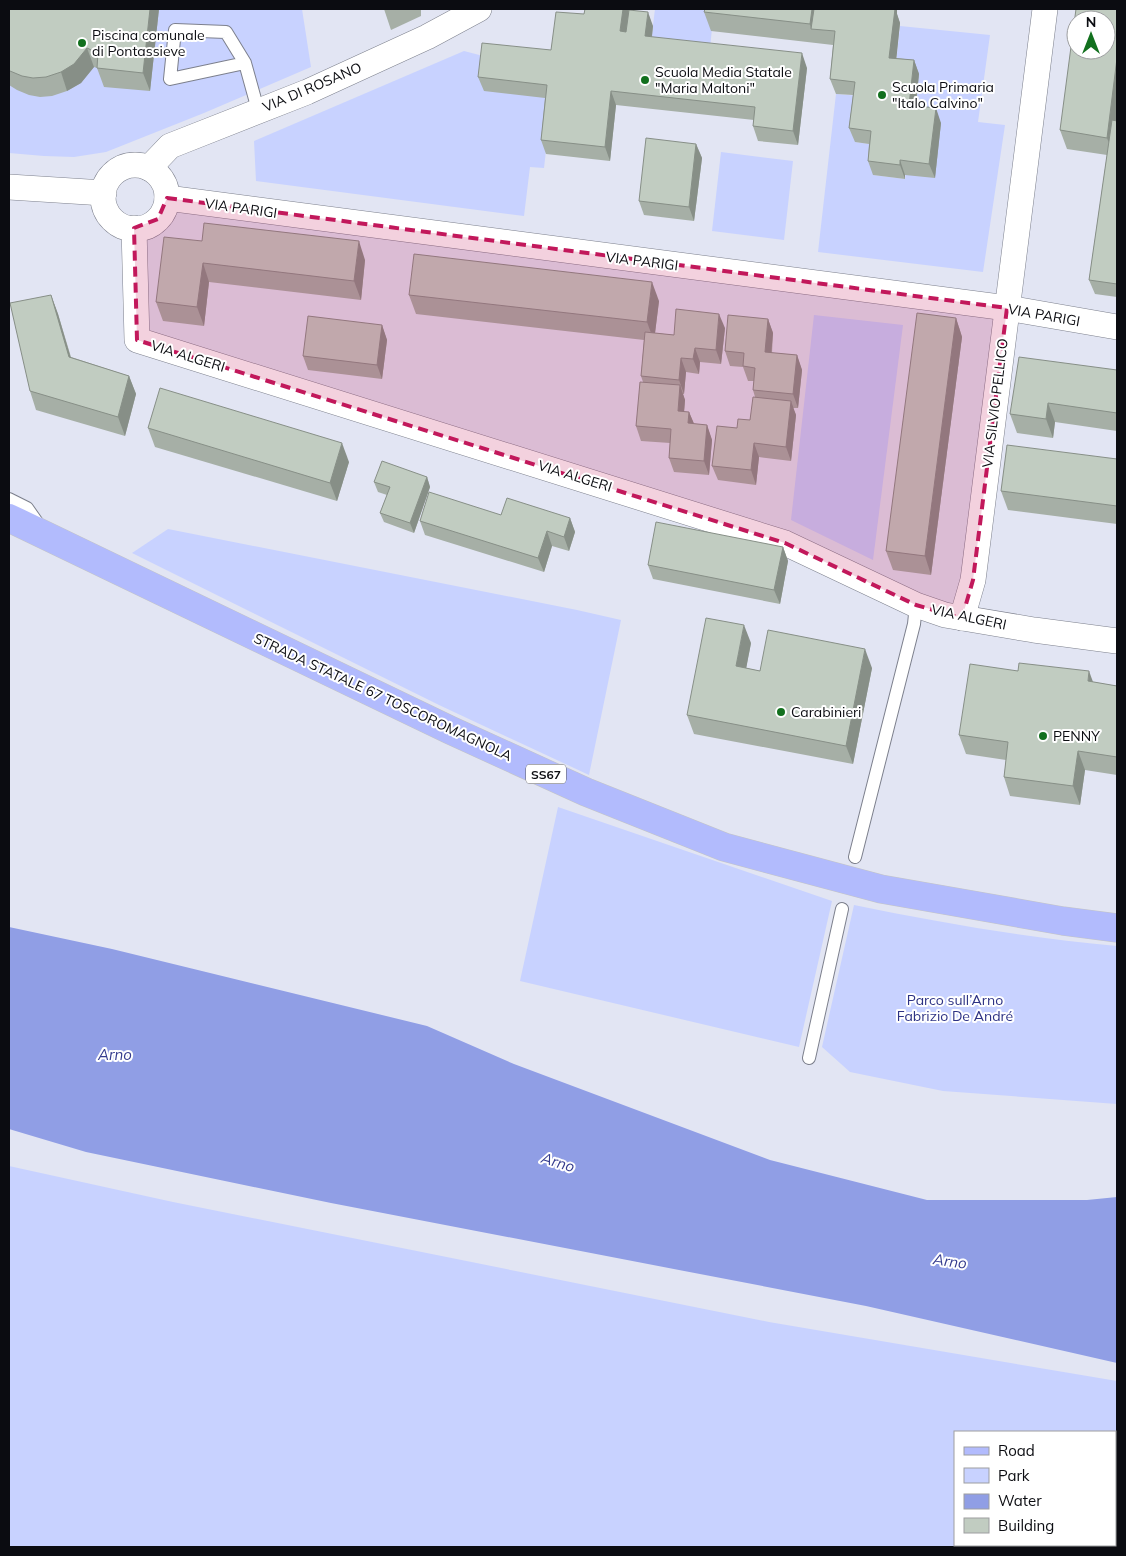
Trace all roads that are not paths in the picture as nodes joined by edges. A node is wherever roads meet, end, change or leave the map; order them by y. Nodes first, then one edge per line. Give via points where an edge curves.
1 (479, 9) edge
2 (1045, 9) edge
3 (245, 63) junction
4 (258, 110) junction
5 (149, 168) junction
6 (9, 187) edge
7 (104, 192) junction
8 (167, 198) junction
9 (134, 228) junction
10 (1007, 308) junction
11 (1117, 326) edge
12 (9, 499) edge
13 (9, 518) edge
14 (46, 536) junction
15 (916, 605) junction
16 (954, 617) junction
17 (1117, 640) edge
18 (855, 858) dead end
19 (842, 909) dead end
20 (1117, 928) edge
21 (809, 1058) dead end

1 - 4 street, VIA DI ROSANO via 382,58
2 - 10 street, VIA SILVIO PELLICO
3 - 3 lane via 226,32 175,30 170,79
3 - 4 lane
4 - 5 street, VIA DI ROSANO via 170,146
5 - 7 street via 132,165 117,171
5 - 8 street via 160,177
6 - 7 street
7 - 9 street via 108,214 124,226
8 - 9 street via 158,219 143,228
8 - 10 street, VIA PARIGI
9 - 15 street, VIA ALGERI via 137,340 785,543
10 - 11 street, VIA PARIGI
10 - 16 street, VIA SILVIO PELLICO via 973,580
12 - 14 lane via 27,508
13 - 14 main road, STRADA STATALE 67 TOSCOROMAGNOLA / SS67
14 - 20 main road, STRADA STATALE 67 TOSCOROMAGNOLA / SS67 via 450,730 586,792 724,847 881,889 1063,922
15 - 16 street, VIA ALGERI
15 - 18 lane via 914,624
16 - 17 street, VIA ALGERI
19 - 21 lane

